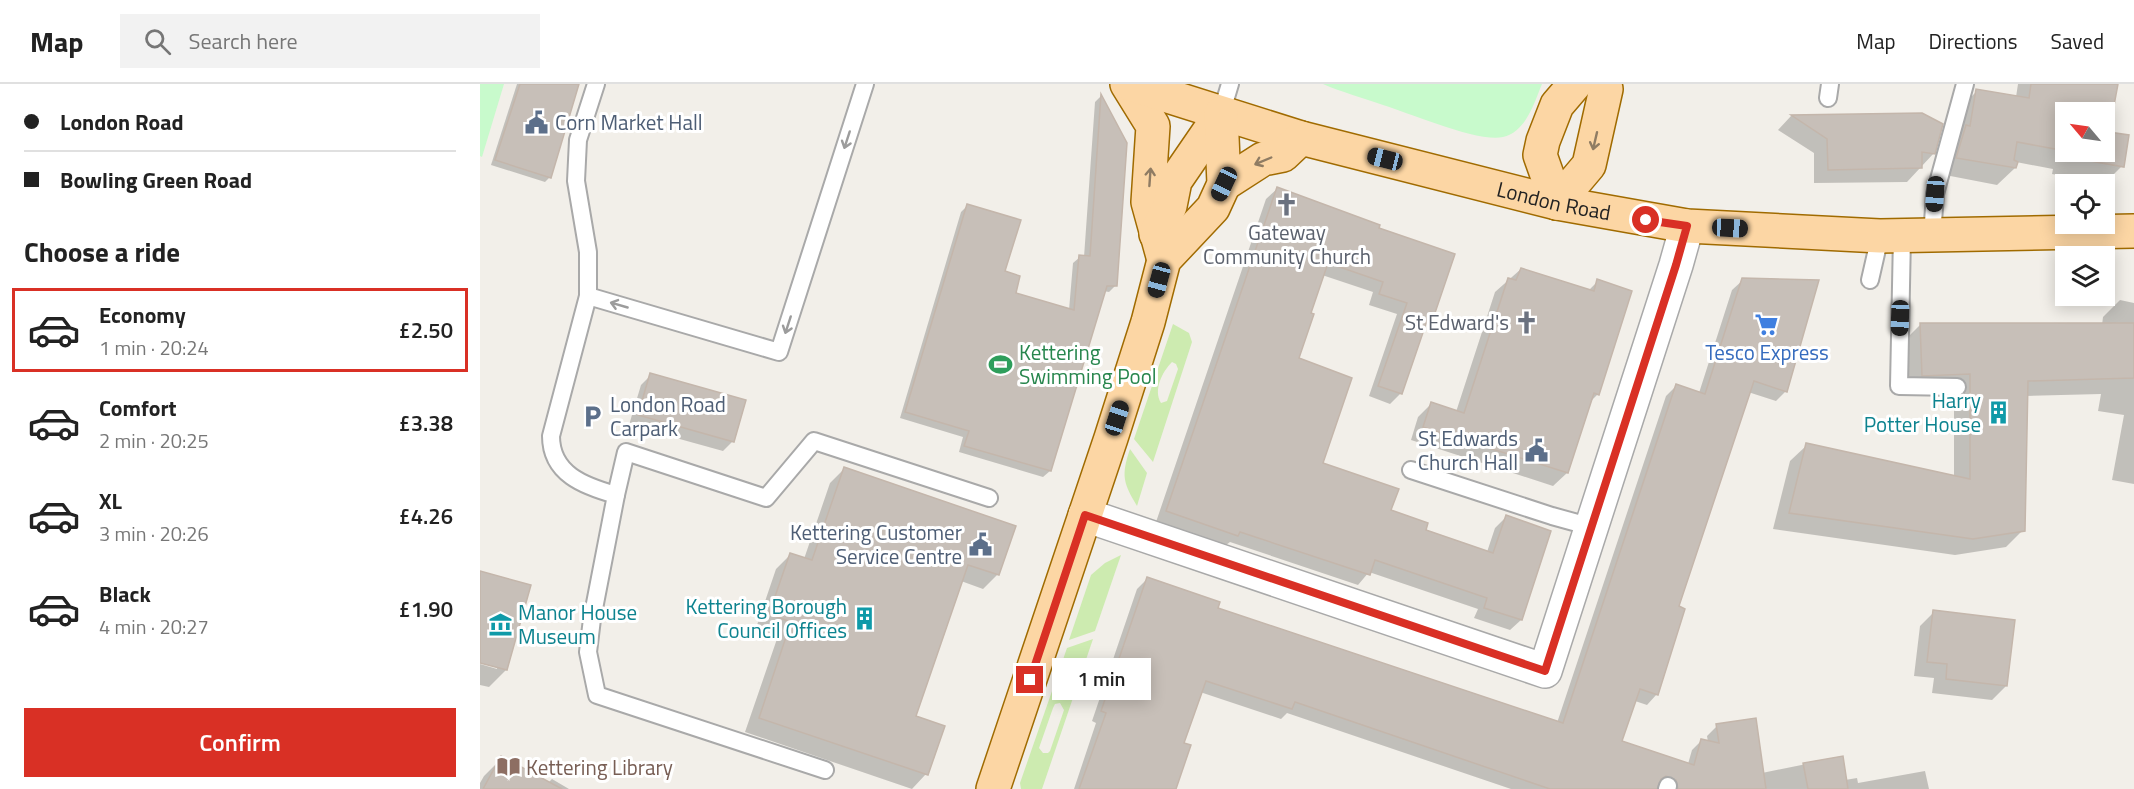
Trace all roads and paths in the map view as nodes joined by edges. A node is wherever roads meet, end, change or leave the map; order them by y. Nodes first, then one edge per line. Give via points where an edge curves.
1 (596, 84) edge
2 (865, 84) edge
3 (1128, 84) edge
4 (1575, 84) edge
5 (1605, 84) edge
6 (1965, 84) edge
7 (1226, 99) edge
8 (1301, 138) junction
9 (1224, 184) junction
10 (1557, 203) junction
11 (1687, 226) junction
12 (2134, 231) edge
13 (1905, 236) junction
14 (1160, 247) junction
15 (1870, 280) dead end
16 (588, 296) junction
17 (1957, 387) dead end
18 (1411, 470) dead end
19 (616, 495) junction
20 (989, 498) dead end
21 (1085, 515) junction
22 (1592, 527) junction
23 (825, 770) dead end
24 (993, 789) edge

1 - 16 lane via 578,140 576,181 588,252
2 -> 16 lane via 779,352
3 - 7 main road, London Road
14 -> 3 main road via 1148,202 1153,126
4 - 10 main road via 1557,105 1540,155
5 -> 10 main road via 1589,165
6 - 13 lane via 1935,194
7 - 8 main road, London Road
7 - 9 main road
7 - 14 main road via 1175,181
8 -> 9 main road via 1283,155 1263,159
8 - 10 main road, London Road
9 - 14 main road via 1213,208
10 - 11 main road, London Road
11 - 13 main road, London Road
11 - 22 street
12 - 13 main road, London Road
13 - 15 lane
13 - 17 lane via 1899,386
14 - 21 main road via 1148,322
16 - 19 lane via 551,436 551,450 567,473 588,487
18 - 22 lane
19 - 20 lane via 626,452 766,498 814,441
19 - 23 lane via 588,652 597,695
21 - 22 street via 1545,671
21 - 24 main road

